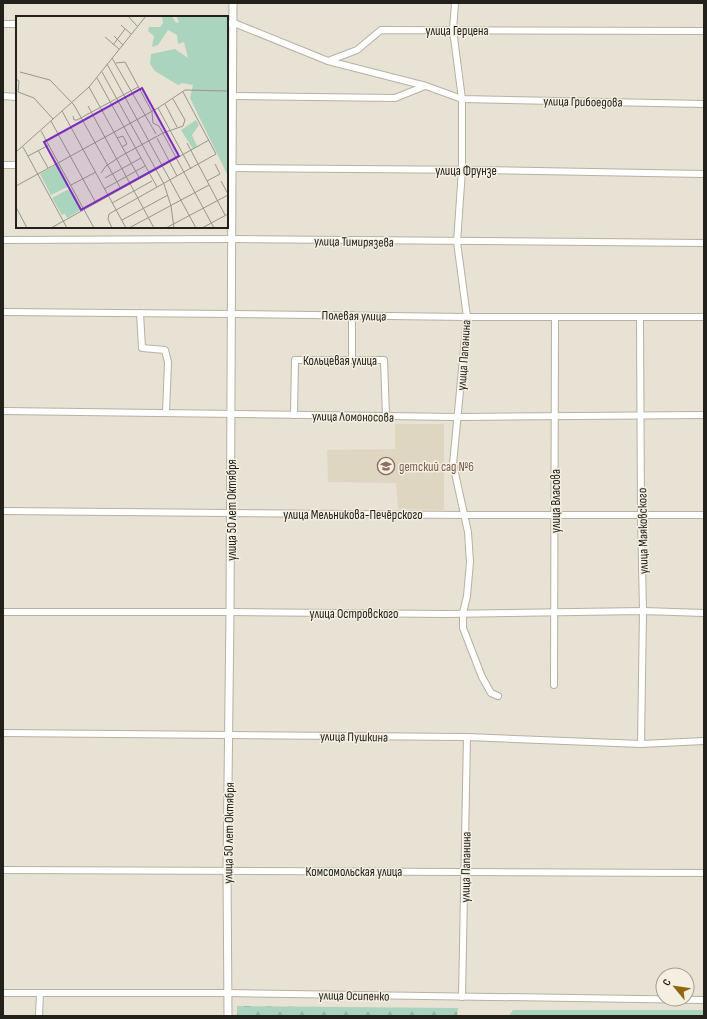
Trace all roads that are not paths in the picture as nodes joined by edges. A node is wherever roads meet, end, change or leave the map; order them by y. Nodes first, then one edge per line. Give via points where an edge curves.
1 (234, 3) edge
2 (455, 3) edge
3 (230, 23) edge
4 (3, 24) edge
5 (16, 24) edge
6 (453, 30) junction
7 (704, 31) edge
8 (328, 61) junction
9 (426, 86) junction
10 (3, 96) edge
11 (230, 96) edge
12 (16, 97) edge
13 (462, 99) junction
14 (704, 104) edge
15 (3, 165) edge
16 (16, 165) edge
17 (229, 168) edge
18 (462, 170) junction
19 (704, 174) edge
20 (231, 239) junction
21 (3, 240) edge
22 (457, 242) junction
23 (704, 243) edge
24 (3, 312) edge
25 (140, 313) junction
26 (231, 314) junction
27 (352, 316) junction
28 (467, 317) junction
29 (555, 318) junction
30 (640, 318) junction
31 (704, 318) edge
32 (352, 360) junction
33 (3, 411) edge
34 (166, 413) junction
35 (231, 414) junction
36 (294, 415) junction
37 (704, 415) edge
38 (386, 416) junction
39 (640, 416) junction
40 (458, 417) junction
41 (555, 417) junction
42 (3, 511) edge
43 (231, 513) junction
44 (464, 515) junction
45 (555, 515) junction
46 (641, 515) junction
47 (704, 515) edge
48 (3, 612) edge
49 (230, 612) junction
50 (554, 612) junction
51 (643, 612) junction
52 (704, 613) edge
53 (463, 614) junction
54 (554, 685) dead end
55 (498, 696) dead end
56 (3, 733) edge
57 (229, 734) junction
58 (467, 737) junction
59 (704, 740) edge
60 (641, 744) junction
61 (3, 870) edge
62 (227, 870) junction
63 (465, 872) junction
64 (704, 873) edge
65 (3, 993) edge
66 (40, 993) junction
67 (227, 993) junction
68 (462, 997) junction
69 (704, 1000) edge
70 (40, 1016) edge
71 (228, 1016) edge

1 - 3 street, улица 50 лет Октября
2 - 6 street, улица Папанина
3 - 8 street
3 - 11 street, улица 50 лет Октября
4 - 5 street
6 - 7 street, улица Герцена
6 - 8 street, улица Герцена via 381,30 357,50
6 - 13 street, улица Папанина
8 - 9 street, улица Грибоедова
9 - 11 street via 395,98
9 - 13 street, улица Грибоедова
10 - 12 street
11 - 17 street, улица 50 лет Октября
13 - 14 street, улица Грибоедова
13 - 18 street, улица Папанина
15 - 16 street
17 - 18 street, улица Фрунзе
17 - 20 street, улица 50 лет Октября
18 - 19 street, улица Фрунзе
18 - 22 street, улица Папанина
20 - 21 street, улица Тимирязева
20 - 22 street, улица Тимирязева
20 - 26 street, улица 50 лет Октября
22 - 23 street, улица Тимирязева
22 - 28 street, улица Папанина
24 - 25 street, Полевая улица
25 - 26 street, Полевая улица
25 - 34 street via 142,348 165,350 168,362
26 - 27 street, Полевая улица
26 - 35 street, улица 50 лет Октября
27 - 28 street, Полевая улица
27 - 32 street
28 - 29 street, Полевая улица
28 - 40 street, улица Папанина
29 - 30 street, Полевая улица
29 - 41 street, улица Власова
30 - 31 street, Полевая улица
30 - 39 street, улица Маяковского
32 - 36 street, Кольцевая улица via 295,360
32 - 38 street, Кольцевая улица via 384,360
33 - 34 street, улица Ломоносова
34 - 35 street, улица Ломоносова
35 - 36 street, улица Ломоносова
35 - 43 street, улица 50 лет Октября
36 - 38 street, улица Ломоносова
37 - 39 street, улица Ломоносова
38 - 40 street, улица Ломоносова
39 - 41 street, улица Ломоносова
39 - 46 street, улица Маяковского
40 - 41 street, улица Ломоносова
40 - 44 street, улица Папанина via 453,464
41 - 45 street, улица Власова
42 - 43 street, улица Мельникова-Печёрского
43 - 44 street, улица Мельникова-Печёрского
43 - 49 street, улица 50 лет Октября
44 - 45 street, улица Мельникова-Печёрского
44 - 53 street, улица Папанина via 470,562
45 - 46 street, улица Мельникова-Печёрского
45 - 50 street, улица Власова
46 - 47 street, улица Мельникова-Печёрского
46 - 51 street, улица Маяковского
48 - 49 street, улица Островского
49 - 53 street, улица Островского
49 - 57 street, улица 50 лет Октября
50 - 51 street, улица Островского
50 - 53 street, улица Островского
50 - 54 street, улица Власова
51 - 52 street, улица Островского
51 - 60 street, улица Маяковского
53 - 55 street, улица Папанина via 463,628 482,677 491,693
56 - 57 street, улица Пушкина
57 - 58 street, улица Пушкина
57 - 62 street, улица 50 лет Октября
58 - 60 street, улица Пушкина
58 - 63 street, улица Папанина
59 - 60 street, улица Пушкина
61 - 62 street, Комсомольская улица
62 - 63 street, Комсомольская улица
62 - 67 street, улица 50 лет Октября
63 - 64 street, Комсомольская улица
63 - 68 street, улица Папанина
65 - 66 street, улица Осипенко
66 - 67 street, улица Осипенко
66 - 70 street
67 - 68 street, улица Осипенко
67 - 71 street, улица 50 лет Октября
68 - 69 street, улица Осипенко

